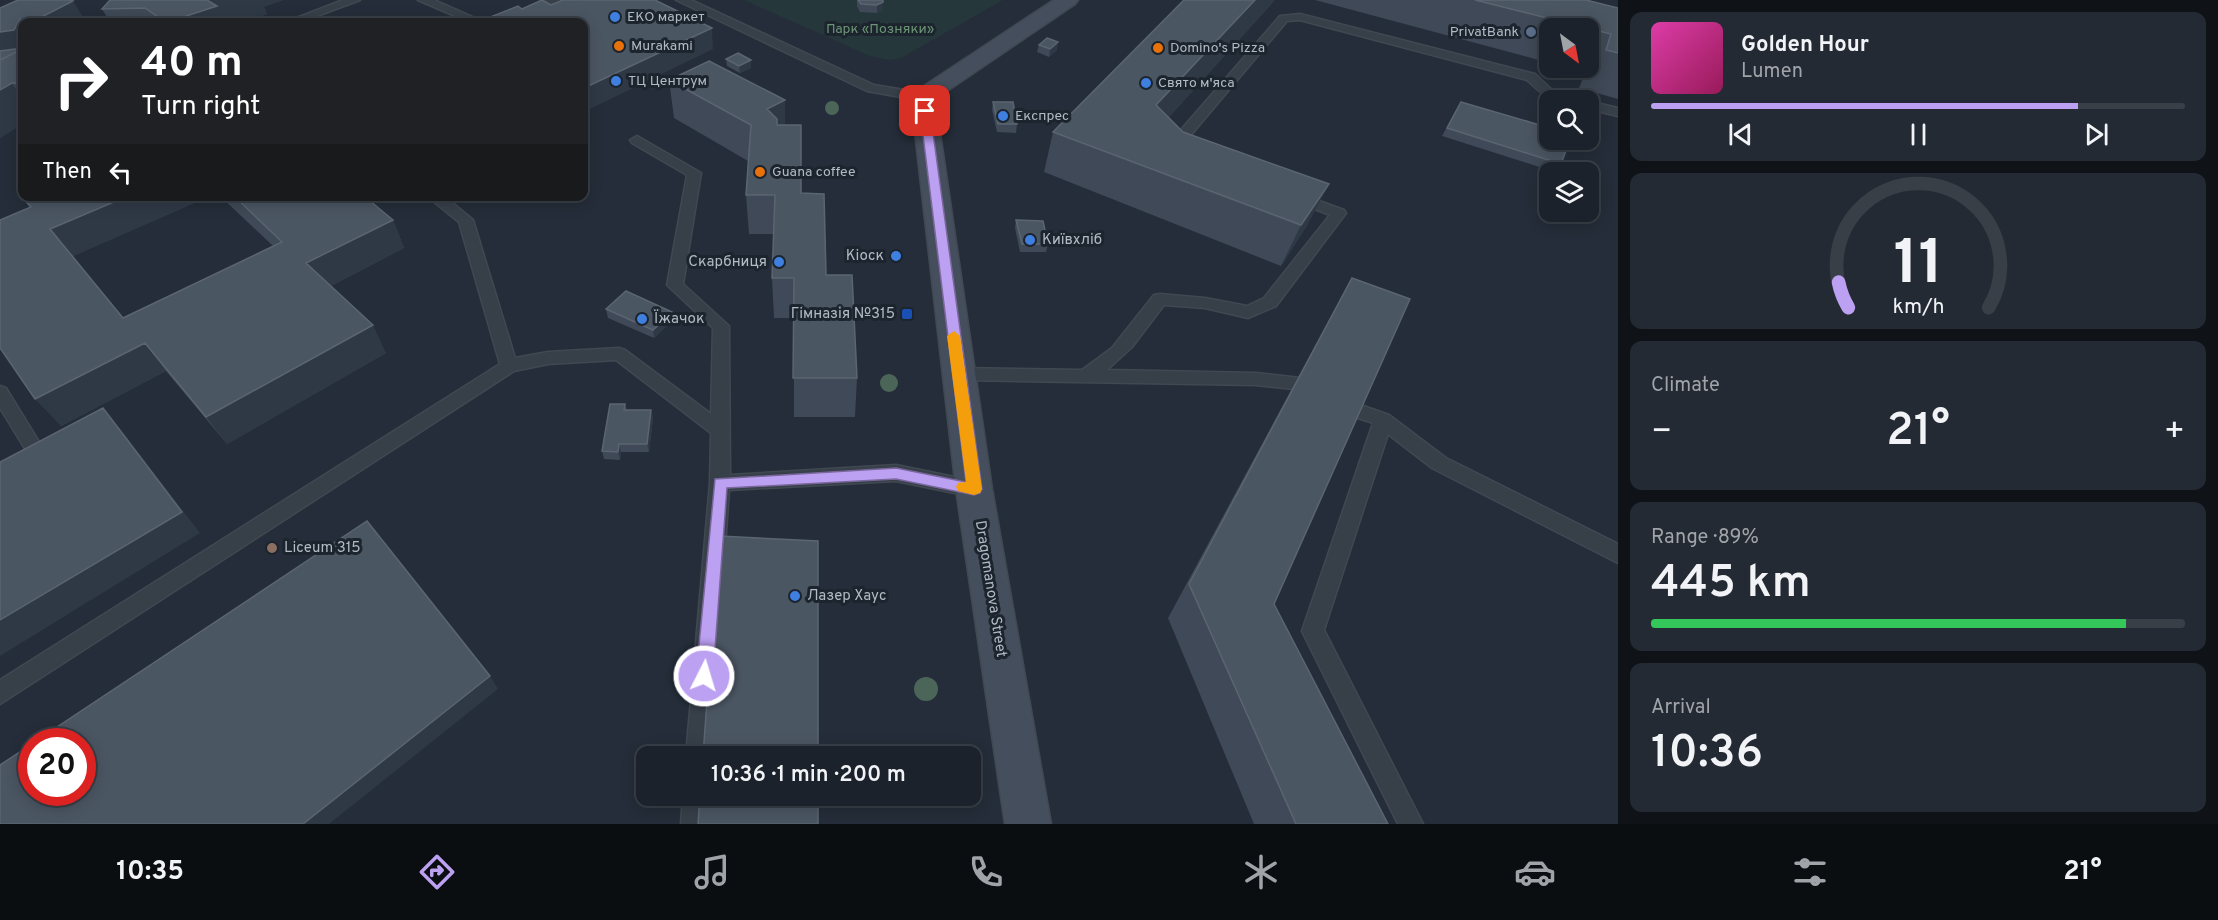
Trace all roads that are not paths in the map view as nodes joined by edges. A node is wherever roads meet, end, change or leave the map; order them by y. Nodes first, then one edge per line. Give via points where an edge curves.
1 (354, 0) edge
2 (424, 0) edge
3 (556, 0) edge
4 (682, 0) edge
5 (1068, 0) edge
6 (303, 18) edge
7 (468, 18) edge
8 (509, 18) edge
9 (1545, 90) edge
10 (923, 97) junction
11 (1599, 108) edge
12 (1618, 112) edge
13 (637, 140) dead end
14 (1196, 160) edge
15 (1284, 192) edge
16 (441, 201) edge
17 (508, 366) junction
18 (959, 374) junction
19 (1084, 377) junction
20 (1294, 383) edge
21 (0, 393) edge
22 (1352, 409) edge
23 (1383, 420) junction
24 (720, 430) junction
25 (0, 475) edge
26 (720, 483) junction
27 (974, 489) junction
28 (1618, 554) edge
29 (0, 693) edge
30 (699, 746) edge
31 (694, 806) edge
32 (693, 824) edge
33 (1028, 824) edge
34 (1411, 824) edge

1 - 6 lane
2 - 7 lane
3 - 8 lane
4 - 10 lane via 871,88
5 - 10 street
9 - 14 lane via 1532,77 1300,17 1284,18 1178,142 1185,156
10 - 18 street, Dragomanova Street
11 - 12 lane
13 - 24 lane via 694,172 675,285 721,326
15 - 19 lane via 1340,213 1270,302 1248,312 1160,299 1124,348
16 - 17 lane via 466,220
17 - 24 lane via 548,358 619,354
17 - 29 lane
18 - 19 lane
18 - 27 street, Dragomanova Street
19 - 20 lane
21 - 25 lane via 38,455
22 - 23 lane
23 - 28 lane via 1439,463
23 - 34 lane via 1313,631
24 - 26 lane
26 - 27 lane via 896,473
26 - 30 lane
27 - 33 street, Dragomanova Street
31 - 32 lane

